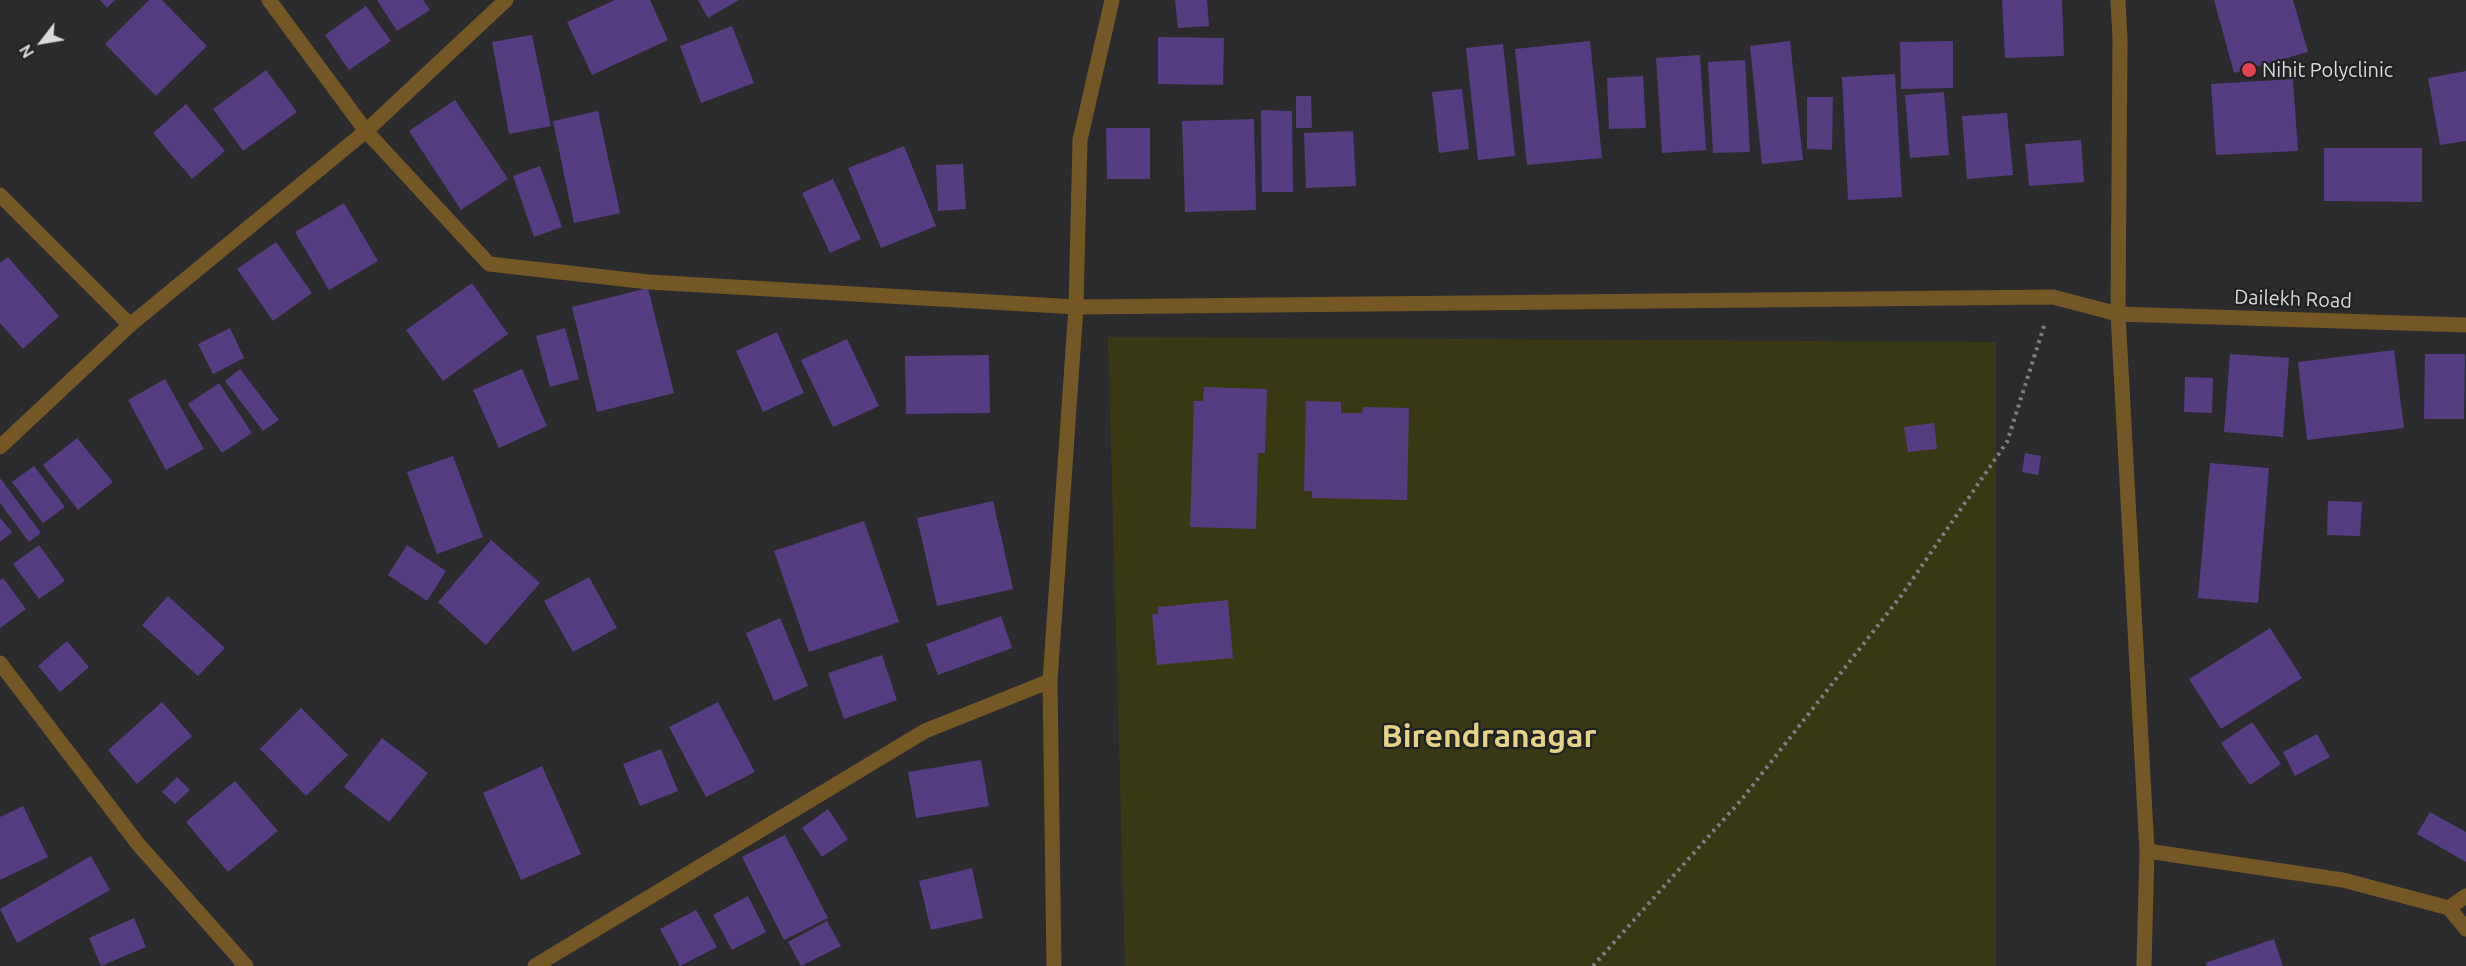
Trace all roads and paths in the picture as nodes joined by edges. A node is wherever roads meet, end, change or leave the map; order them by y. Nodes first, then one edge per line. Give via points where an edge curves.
1 (270, 0) edge
2 (506, 0) edge
3 (1112, 0) edge
4 (2118, 0) edge
5 (366, 131) junction
6 (0, 195) edge
7 (2054, 297) junction
8 (1076, 308) junction
9 (2118, 314) junction
10 (130, 325) junction
11 (2466, 326) edge
12 (0, 447) edge
13 (0, 663) edge
14 (1050, 681) junction
15 (2147, 851) junction
16 (2466, 896) edge
17 (2449, 908) junction
18 (2466, 929) edge
19 (246, 966) edge
20 (535, 966) edge
21 (1054, 966) edge
22 (1593, 966) edge
23 (2144, 966) edge

1 - 5 street, Dailekh Road
2 - 5 street
3 - 8 street via 1080,140
4 - 9 street
5 - 8 street, Dailekh Road via 489,264 649,282
5 - 10 street
6 - 10 street
7 - 8 street, Dailekh Road
7 - 9 street, Dailekh Road
7 - 22 path via 2007,442 1900,596 1742,799
8 - 14 street
9 - 11 street, Dailekh Road
9 - 15 street
10 - 12 street
13 - 19 street via 138,844
14 - 20 street via 926,731
14 - 21 street
15 - 17 street via 2343,880
15 - 23 street
16 - 17 street
17 - 18 street

